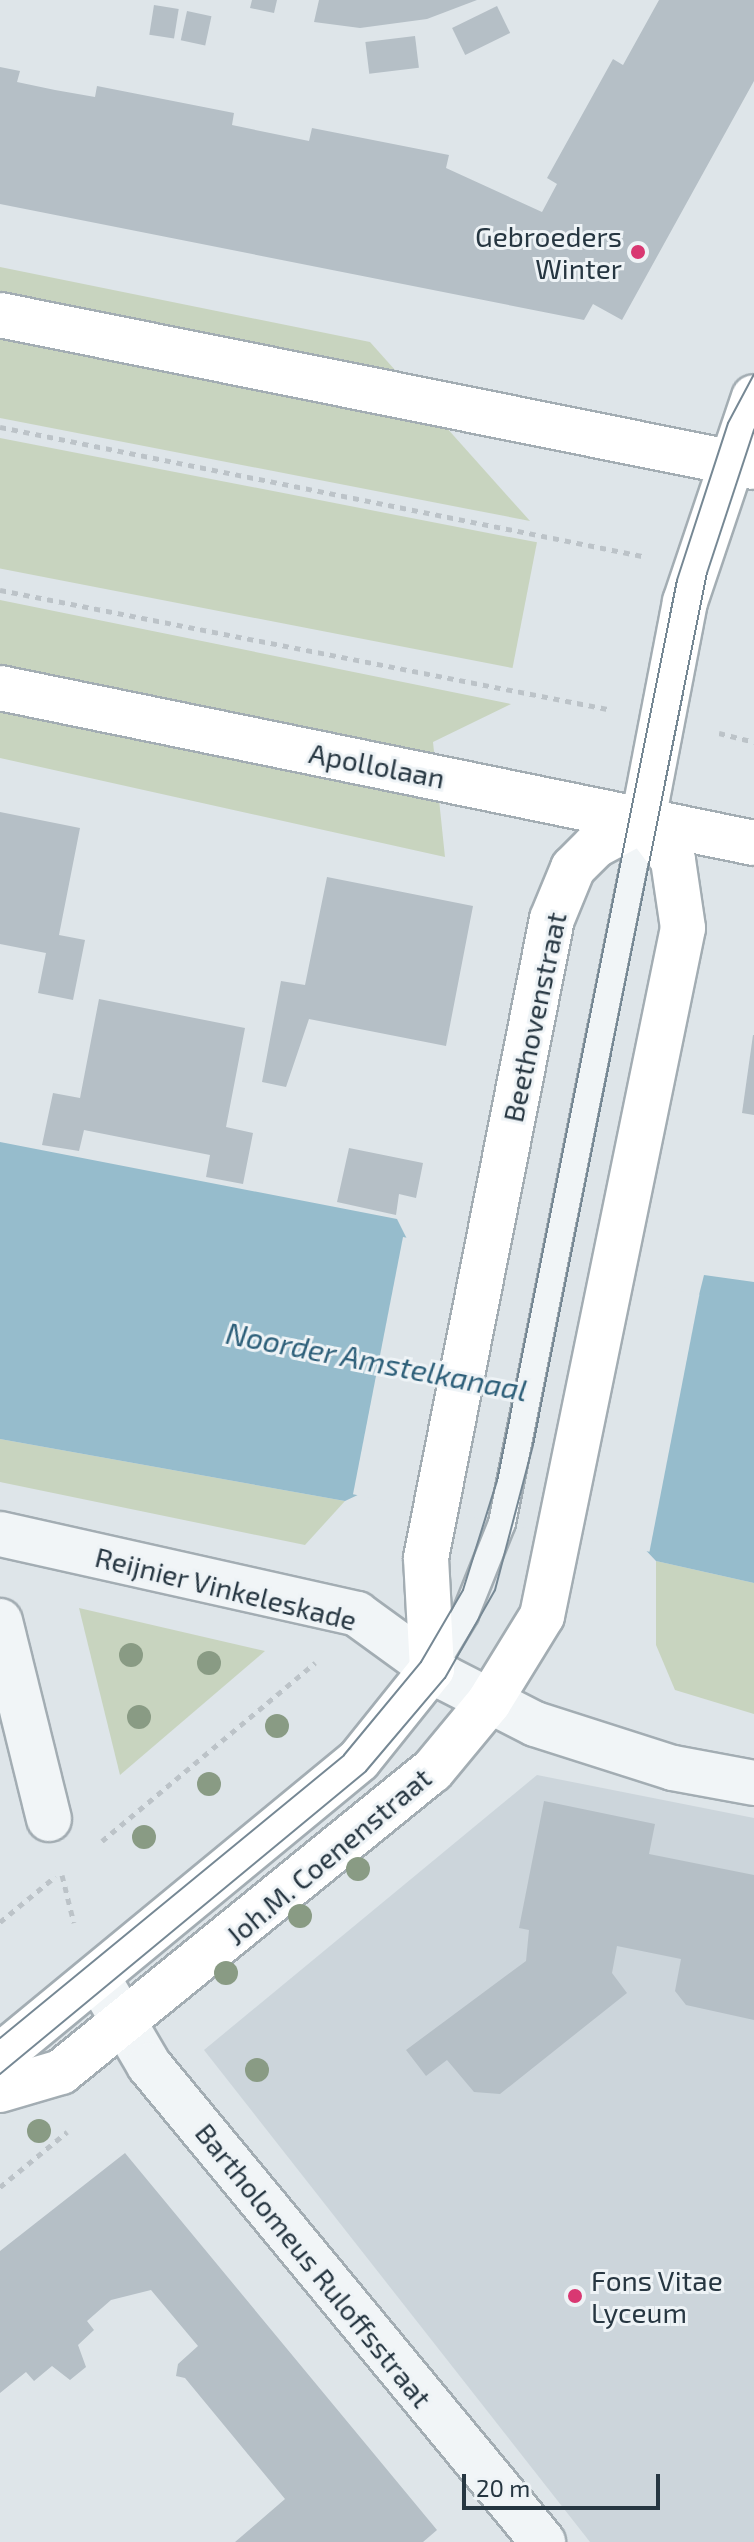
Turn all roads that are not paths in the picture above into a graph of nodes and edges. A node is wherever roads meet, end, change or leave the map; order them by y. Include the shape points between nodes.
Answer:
1 (0, 315) edge
2 (754, 397) edge
3 (741, 464) edge
4 (0, 688) edge
5 (643, 820) junction
6 (754, 843) edge
7 (0, 1534) edge
8 (0, 1621) edge
9 (432, 1669) junction
10 (489, 1702) junction
11 (754, 1783) edge
12 (49, 1819) road end
13 (98, 1978) junction
14 (125, 2025) junction
15 (0, 2056) edge
16 (0, 2090) edge
17 (521, 2535) edge

1 - 3 street
2 - 3 street
3 - 5 street via 696,566
4 - 5 street, Apollolaan
5 - 6 street, Apollolaan
5 - 9 lane, Joh.M. Coenenstraat via 502,1523 465,1615
5 - 9 street, Beethovenstraat via 595,846 573,868 552,919 426,1558
5 - 10 street, Joh.M. Coenenstraat via 673,860 683,928 542,1616
7 - 9 street, Reijnier Vinkeleskade via 357,1614
8 - 12 street
9 - 10 street, Reijnier Vinkeleskade
9 - 13 street, Joh.M. Coenenstraat via 359,1760
10 - 11 street, Reijnier Vinkeleskade via 535,1724 673,1768
10 - 14 street, Joh.M. Coenenstraat via 432,1771
13 - 14 street, Bartholomeus Ruloffsstraat
13 - 15 street, Joh.M. Coenenstraat
14 - 16 street, Joh.M. Coenenstraat via 61,2072
14 - 17 street, Bartholomeus Ruloffsstraat via 149,2065

